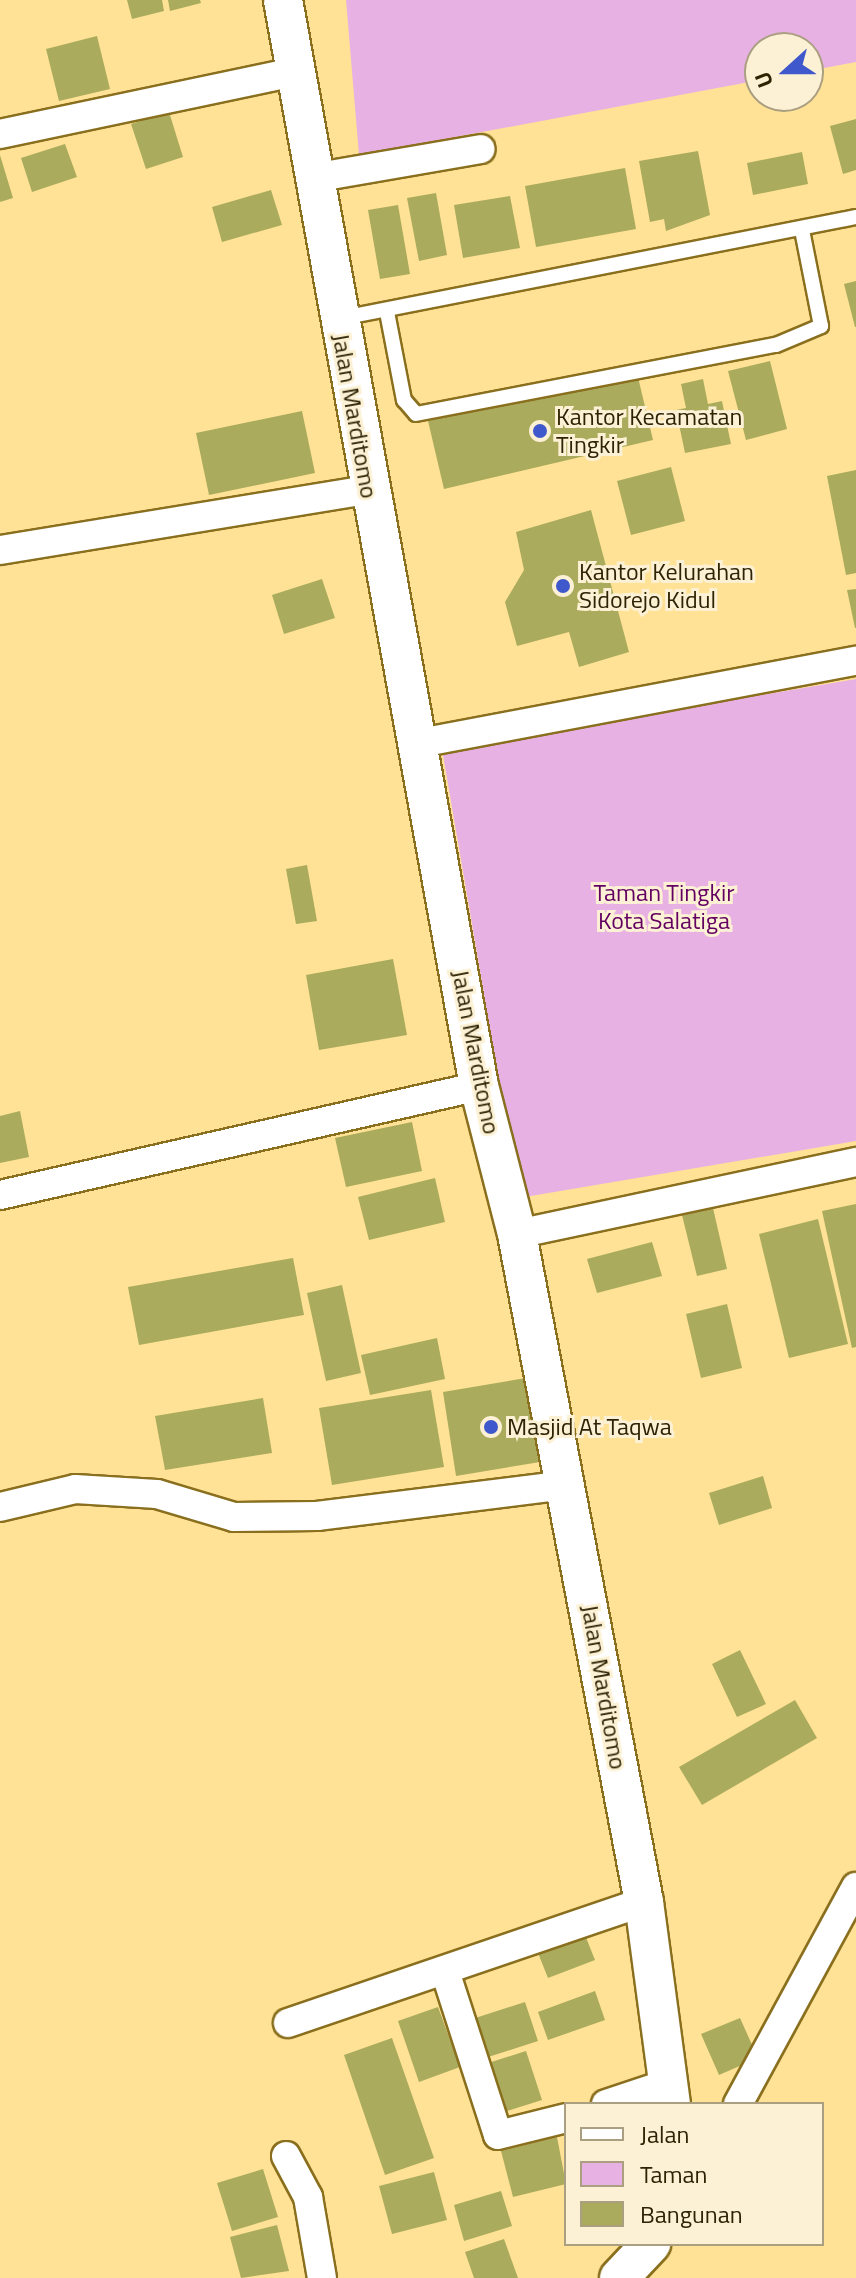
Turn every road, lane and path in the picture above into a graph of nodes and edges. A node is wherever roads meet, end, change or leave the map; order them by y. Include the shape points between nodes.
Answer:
1 (283, 0) edge
2 (294, 72) junction
3 (0, 134) edge
4 (481, 149) dead end
5 (313, 178) junction
6 (856, 217) edge
7 (802, 230) junction
8 (387, 312) junction
9 (338, 319) junction
10 (368, 490) junction
11 (0, 550) edge
12 (856, 661) edge
13 (415, 744) junction
14 (479, 1086) junction
15 (856, 1162) edge
16 (0, 1195) edge
17 (517, 1234) junction
18 (567, 1485) junction
19 (0, 1507) edge
20 (856, 1887) edge
21 (644, 1902) junction
22 (445, 1971) junction
23 (288, 2023) dead end
24 (670, 2094) edge
25 (619, 2102) edge
26 (739, 2102) edge
27 (564, 2118) edge
28 (286, 2156) dead end
29 (649, 2246) edge
30 (322, 2278) edge
31 (619, 2278) edge

1 - 2 street, Jalan Marditomo
2 - 3 street
2 - 5 street, Jalan Marditomo
4 - 5 street
5 - 9 street, Jalan Marditomo
6 - 7 lane
7 - 8 lane
7 - 8 lane via 821,316 810,334 518,396 416,414 404,400
8 - 9 lane
9 - 10 street, Jalan Marditomo
10 - 11 street
10 - 13 street, Jalan Marditomo
12 - 13 street
13 - 14 street, Jalan Marditomo
14 - 16 street
14 - 17 street, Jalan Marditomo
15 - 17 street
17 - 18 street, Jalan Marditomo
18 - 19 street via 317,1516 234,1517 157,1494 75,1489
18 - 21 street, Jalan Marditomo
20 - 26 street
21 - 22 street
21 - 24 street, Jalan Marditomo
22 - 23 street
22 - 27 street via 498,2135
24 - 25 street
28 - 30 street via 308,2197
29 - 31 street

